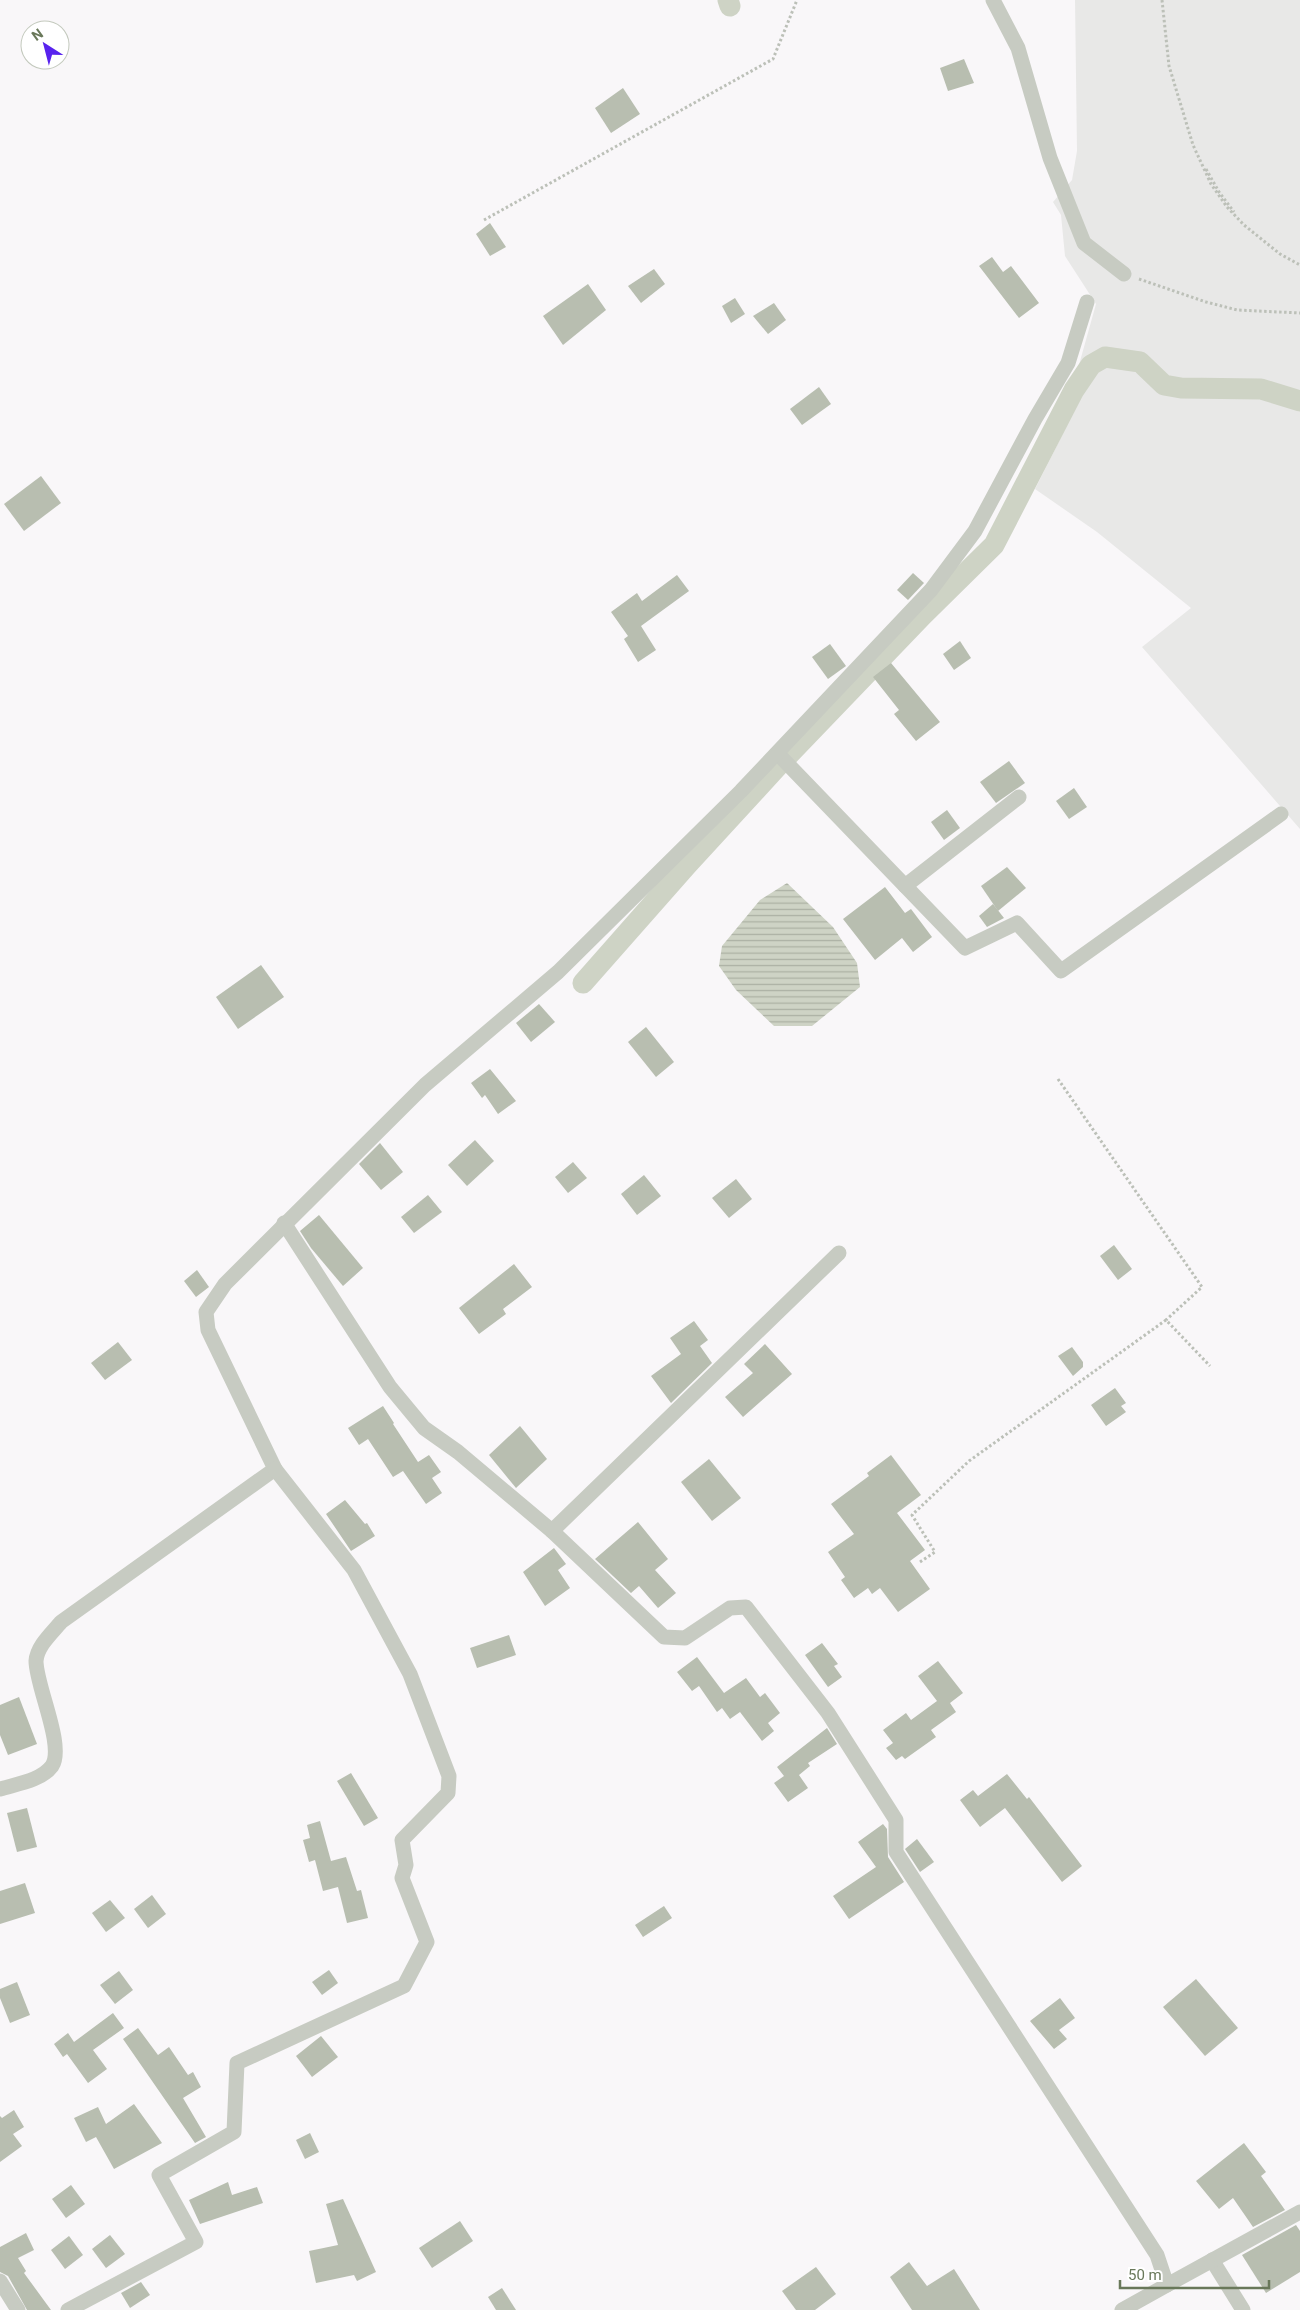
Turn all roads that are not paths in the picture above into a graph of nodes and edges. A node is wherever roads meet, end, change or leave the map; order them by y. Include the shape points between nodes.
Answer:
1 (993, 0) edge
2 (1124, 274) road end
3 (1087, 302) dead end
4 (778, 754) dead end
5 (1019, 798) dead end
6 (1281, 814) dead end
7 (905, 886) junction
8 (284, 1223) junction
9 (839, 1253) dead end
10 (274, 1469) junction
11 (552, 1531) junction
12 (0, 1789) edge
13 (1300, 2212) edge
14 (1212, 2260) junction
15 (0, 2281) edge
16 (1167, 2285) junction
17 (18, 2310) edge
18 (68, 2310) edge
19 (1122, 2310) edge
20 (1243, 2310) edge

1 - 2 street via 1018,48 1050,158 1084,243
3 - 8 street via 1068,363 1034,419 975,531 931,590 741,791 558,972 425,1085
4 - 7 street
5 - 7 street
6 - 7 street via 1062,971 1017,923 965,948
8 - 10 street via 225,1284 206,1312 208,1330
8 - 11 street via 390,1386 424,1428 458,1452
9 - 11 street
10 - 12 street via 61,1622 43,1643 36,1660 56,1748 52,1765 37,1778
10 - 18 street via 354,1570 410,1674 449,1776 448,1793 402,1840 406,1865 402,1878 427,1942 404,1986 237,2063 234,2132 159,2175 196,2242
11 - 16 street via 664,1637 685,1638 730,1608 746,1607 828,1713 896,1820 896,1852 1157,2255
13 - 14 street
14 - 16 street
14 - 20 street
15 - 17 street
16 - 19 street

